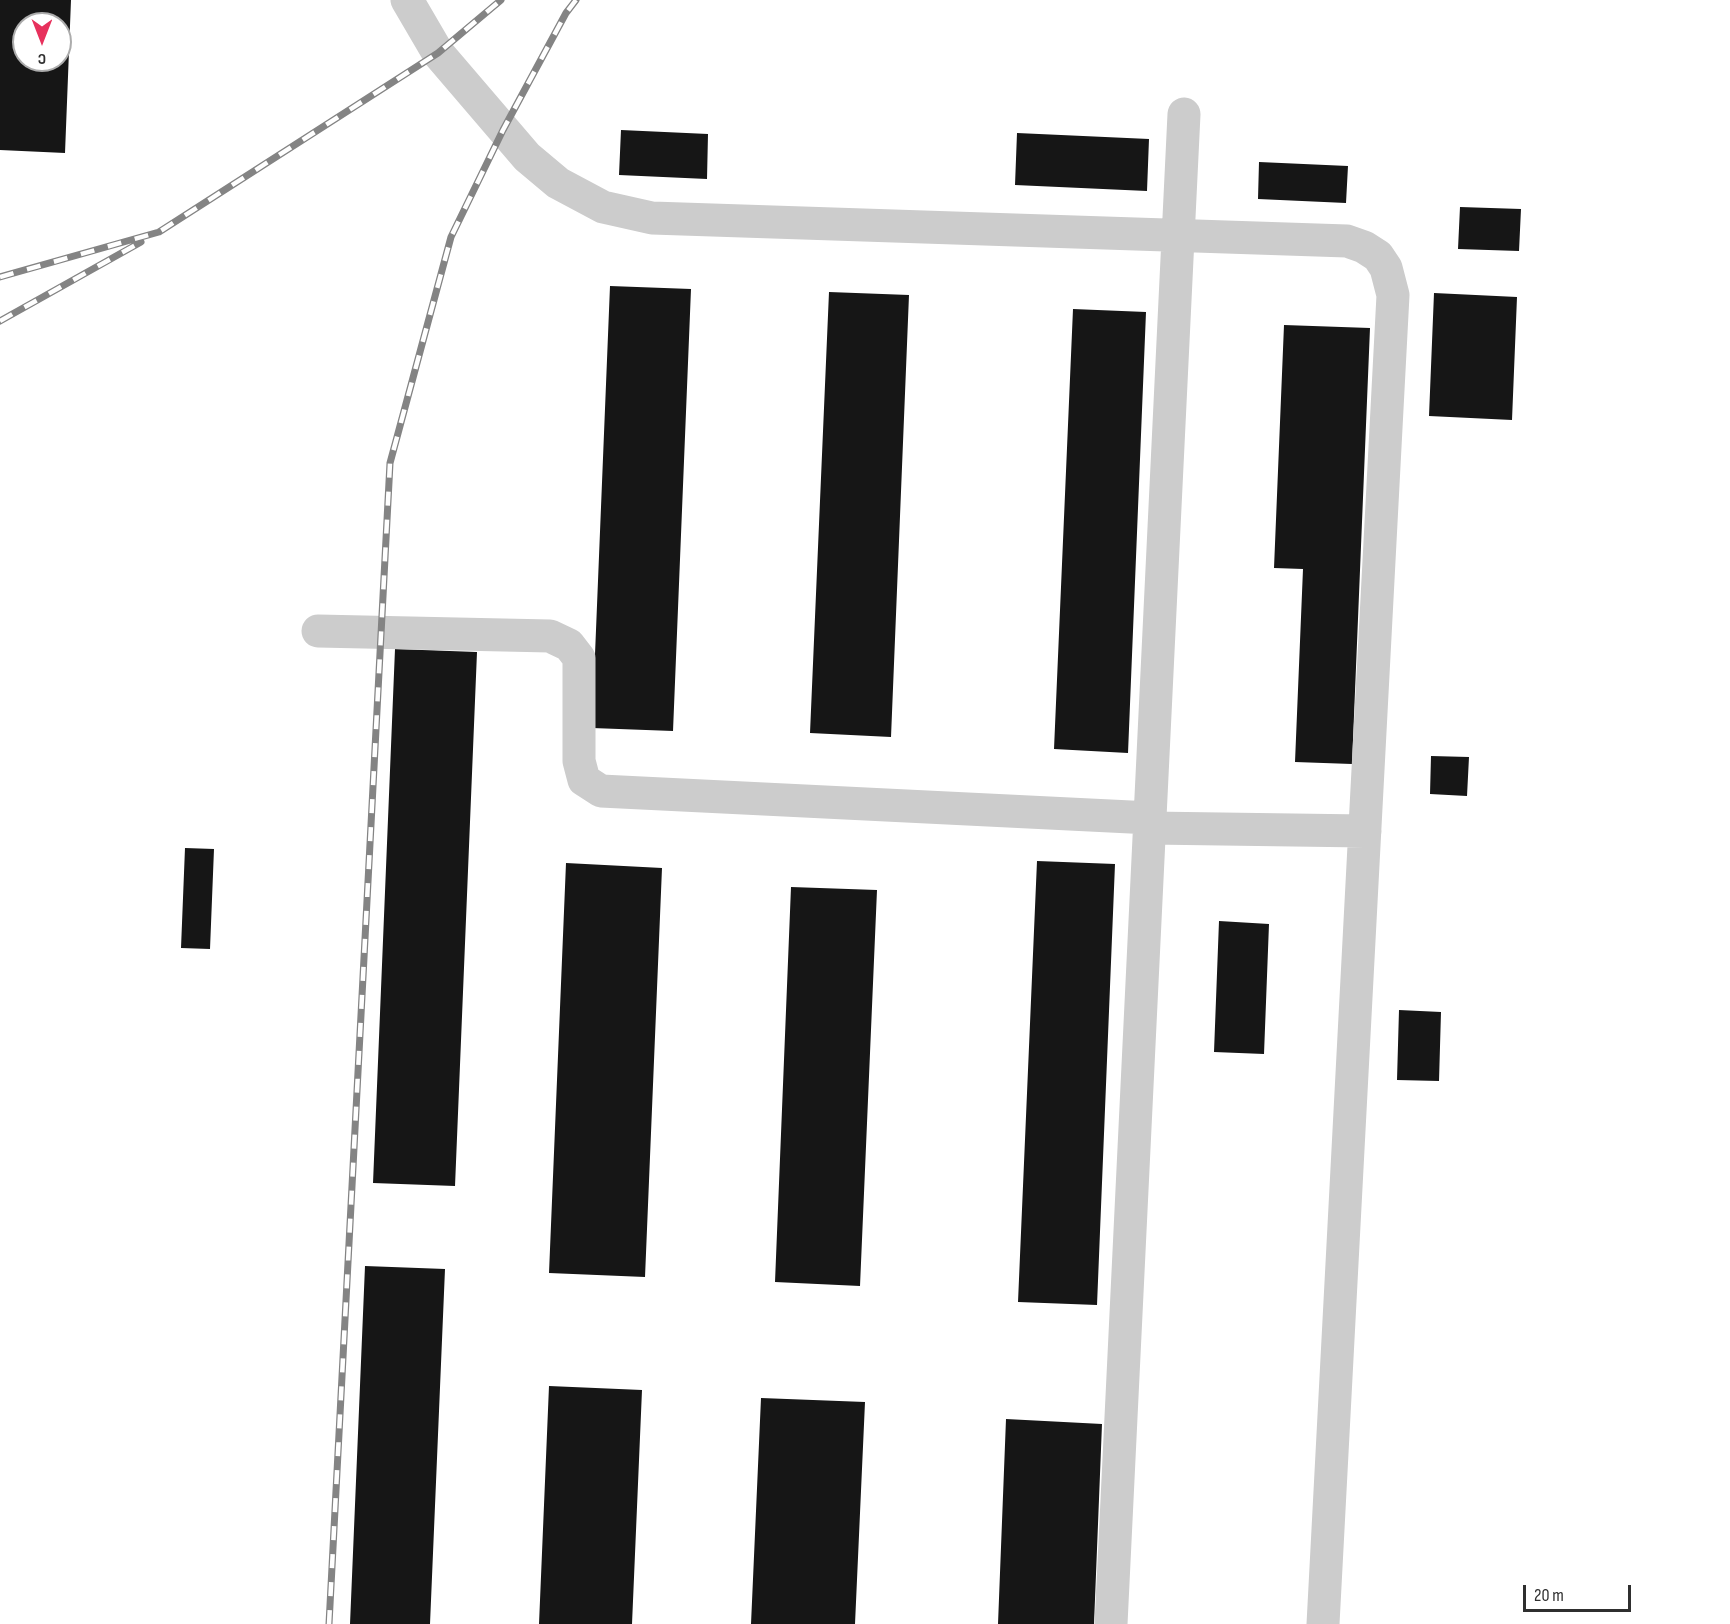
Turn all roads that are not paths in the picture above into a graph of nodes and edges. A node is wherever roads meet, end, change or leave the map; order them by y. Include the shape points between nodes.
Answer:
1 (407, 0) edge
2 (1184, 114) dead end
3 (1180, 235) junction
4 (318, 632) dead end
5 (1150, 823) junction
6 (1365, 831) junction
7 (1110, 1624) edge
8 (1323, 1624) edge

1 - 3 lane via 438,53 527,157 558,183 603,207 652,218
2 - 3 lane
3 - 5 lane
3 - 6 lane via 1347,241 1378,256 1390,280 1393,295
4 - 5 lane via 550,636 569,645 579,658 579,761 584,780 601,791
5 - 6 lane
5 - 7 lane
6 - 8 lane

